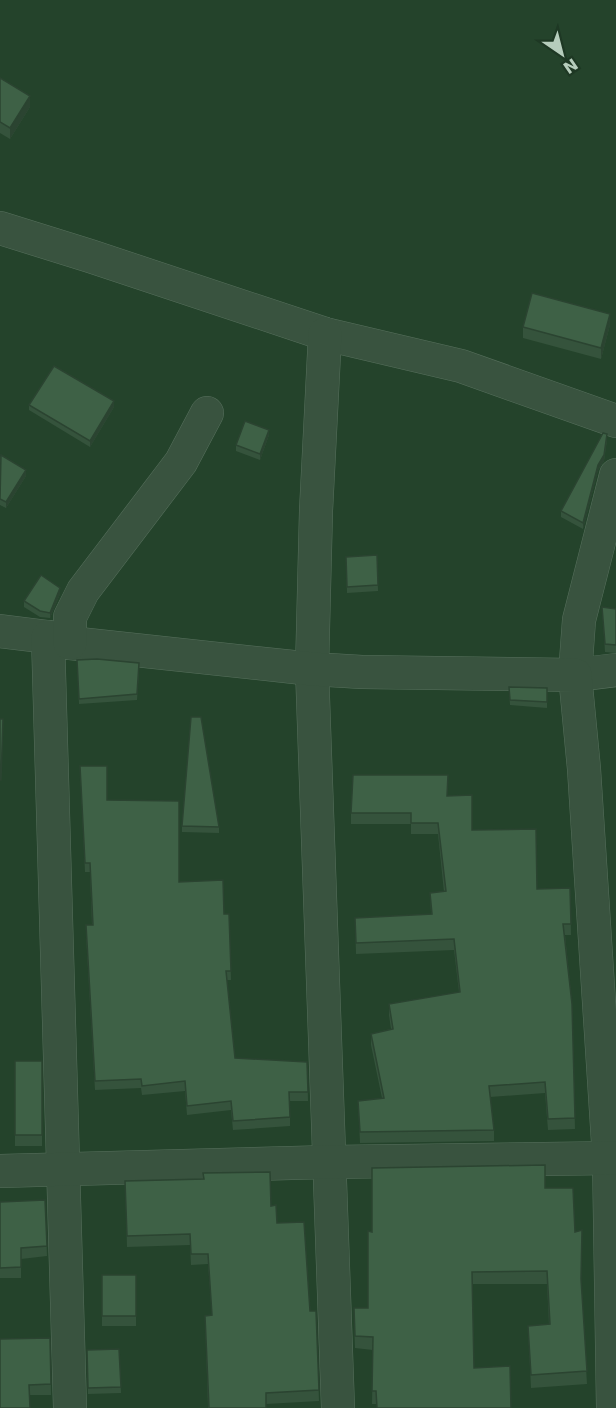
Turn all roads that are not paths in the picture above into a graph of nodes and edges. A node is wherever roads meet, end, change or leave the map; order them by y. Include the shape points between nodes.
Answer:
1 (0, 228) edge
2 (325, 334) junction
3 (207, 413) dead end
4 (616, 422) edge
5 (616, 475) edge
6 (0, 631) edge
7 (59, 640) junction
8 (312, 669) junction
9 (616, 670) edge
10 (575, 675) junction
11 (613, 1158) edge
12 (330, 1162) junction
13 (63, 1170) junction
14 (0, 1171) edge
15 (70, 1408) edge
16 (338, 1408) edge
17 (614, 1408) edge

1 - 2 street
2 - 4 street via 461,366
2 - 8 street
3 - 7 street via 181,462 83,591
5 - 10 street via 579,620
6 - 7 street
7 - 8 street
7 - 13 street
8 - 10 street
8 - 12 street
9 - 10 street
10 - 11 street
11 - 12 street
11 - 17 street
12 - 13 street
12 - 16 street
13 - 14 street
13 - 15 street

